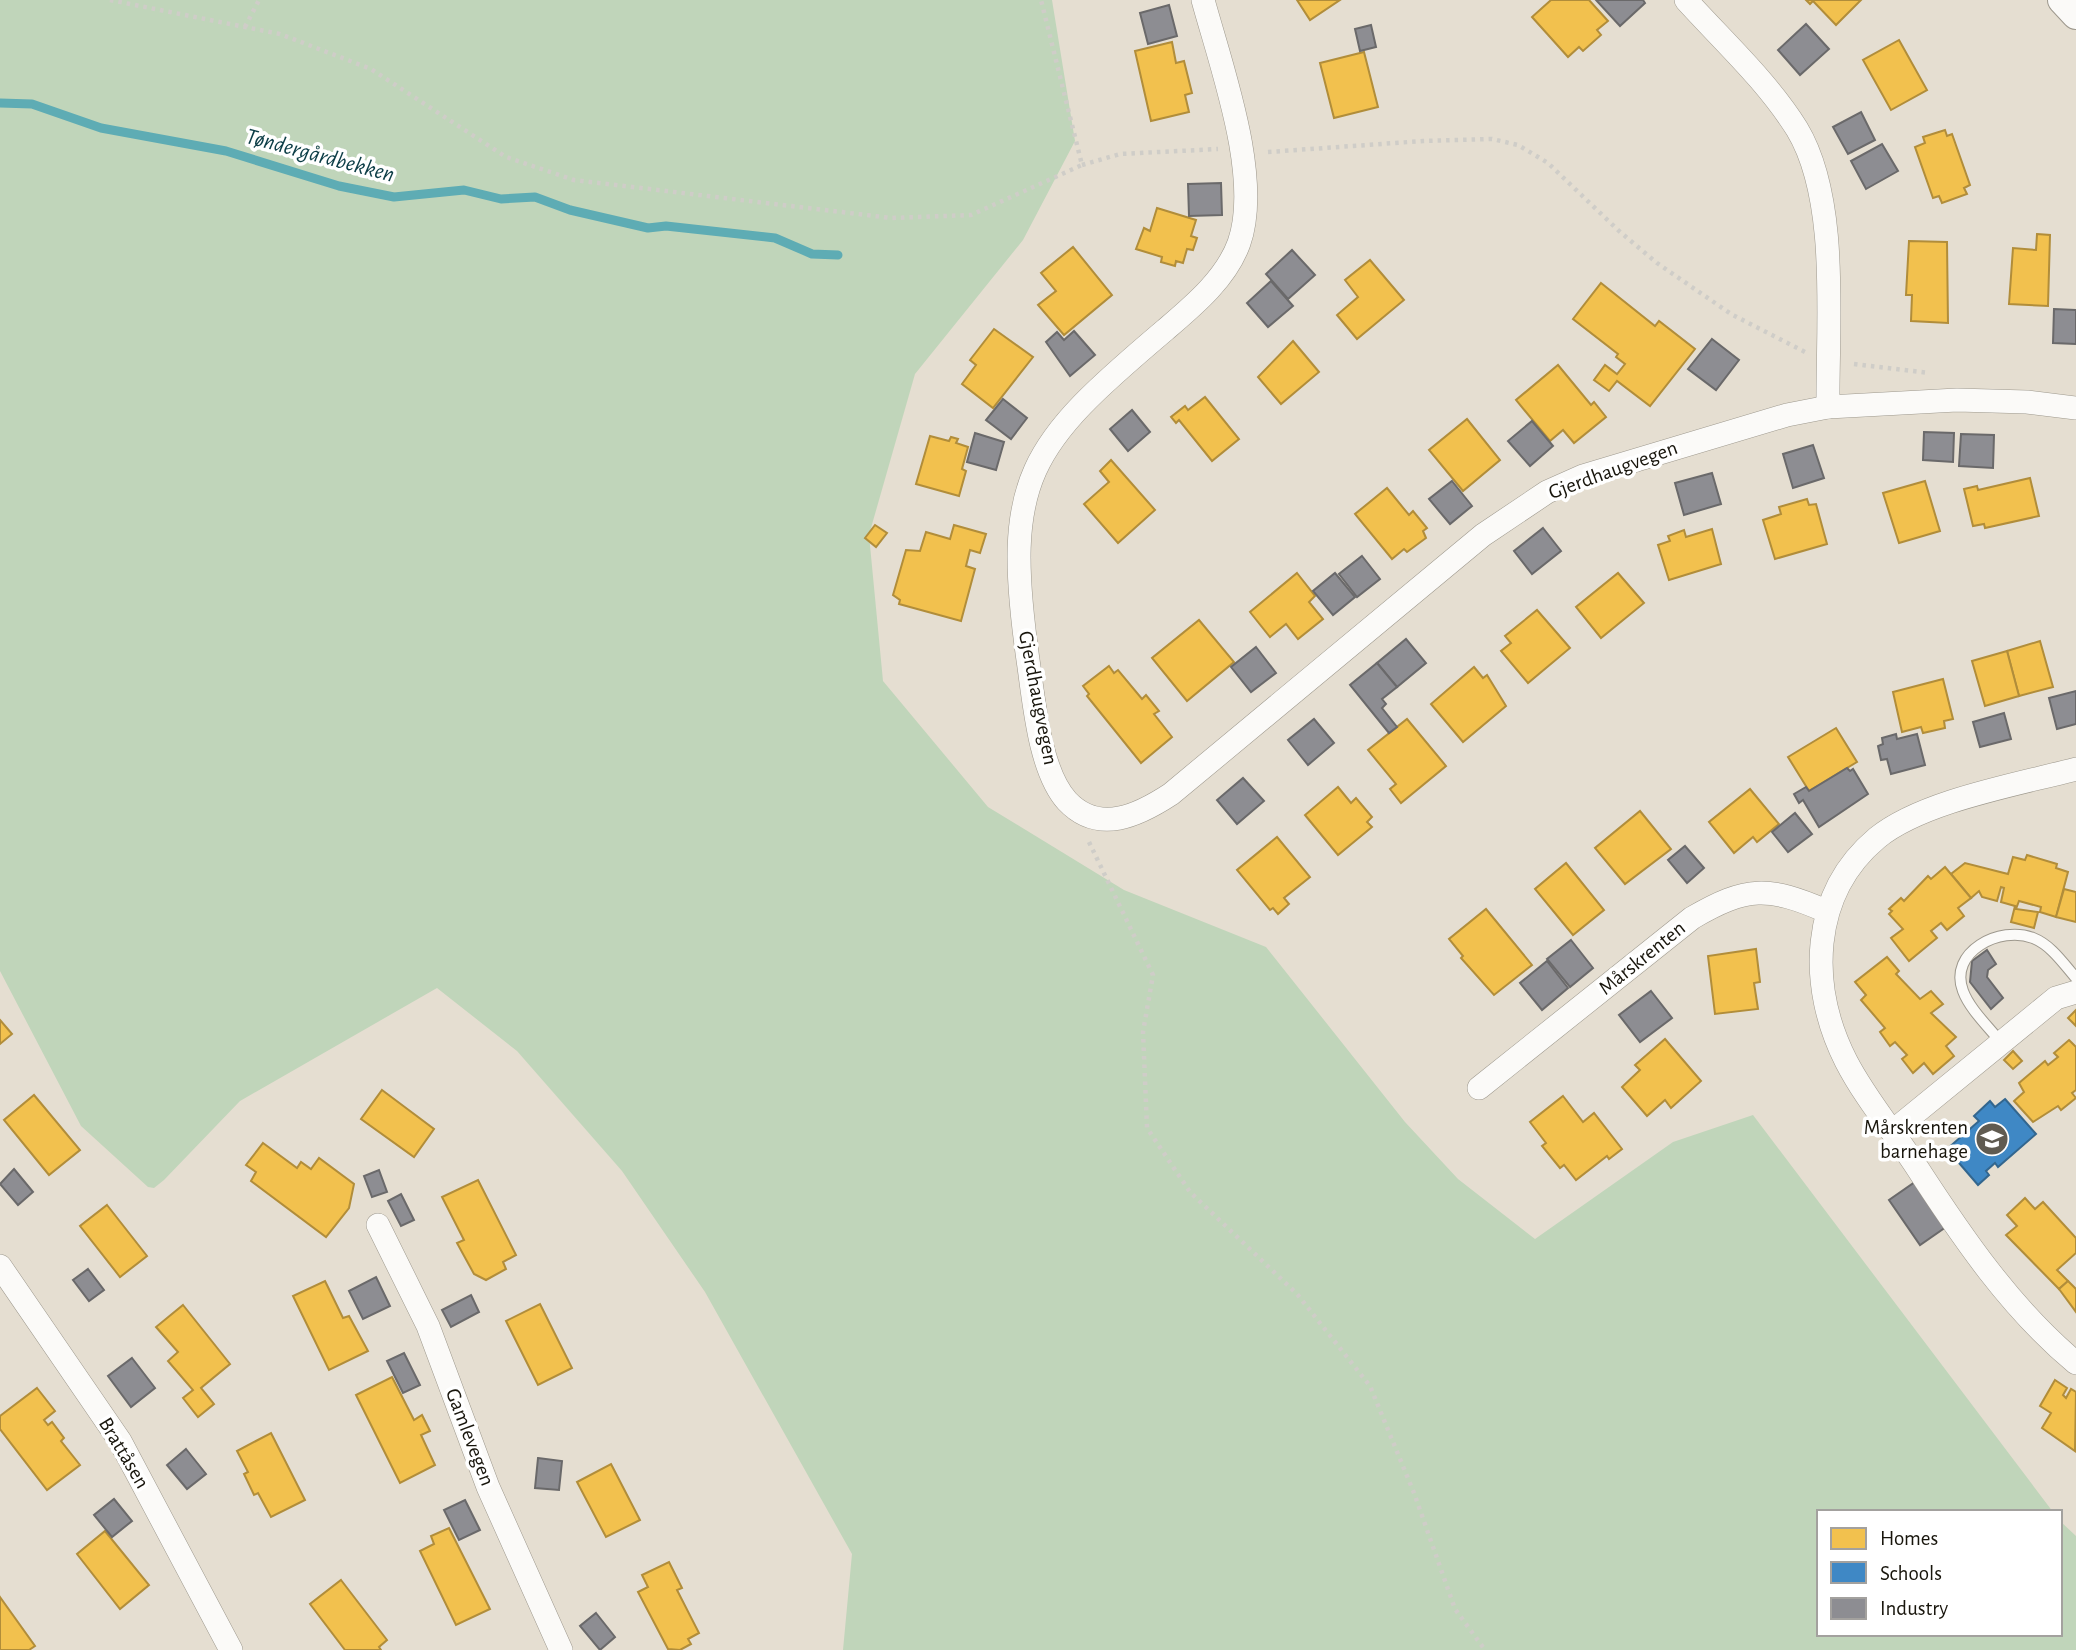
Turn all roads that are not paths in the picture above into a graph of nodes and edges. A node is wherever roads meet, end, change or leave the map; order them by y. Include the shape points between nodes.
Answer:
1 (1203, 0) edge
2 (1686, 0) edge
3 (2063, 0) edge
4 (2076, 15) edge
5 (1828, 407) junction
6 (2076, 408) edge
7 (2076, 769) edge
8 (1826, 911) junction
9 (2076, 978) edge
10 (2076, 992) edge
11 (2002, 1044) junction
12 (1479, 1088) dead end
13 (1893, 1131) junction
14 (378, 1225) dead end
15 (0, 1266) edge
16 (2076, 1363) edge
17 (231, 1650) edge
18 (561, 1650) edge

1 - 5 street, Gjerdhaugvegen via 1246,182 1239,242 1225,269 1184,314 1054,433 1027,485 1017,537 1019,597 1046,758 1070,804 1099,820 1146,811 1483,535 1547,492 1655,453
2 - 5 street via 1773,94 1815,168 1825,228
3 - 4 street
5 - 6 street, Gjerdhaugvegen via 1957,400
7 - 8 street via 1955,801 1902,822 1856,859
8 - 12 street, Mårskrenten via 1792,896 1762,892 1727,898 1692,918
8 - 13 street via 1820,947 1830,1018 1845,1059
9 - 11 lane via 2052,949 2033,938 1999,936 1970,952 1961,974 1963,991
10 - 11 street via 2056,998
11 - 13 street
13 - 16 street via 1980,1259 2042,1334
14 - 18 street, Gamlevegen via 428,1326 488,1487
15 - 17 street, Brattåsen via 120,1441

